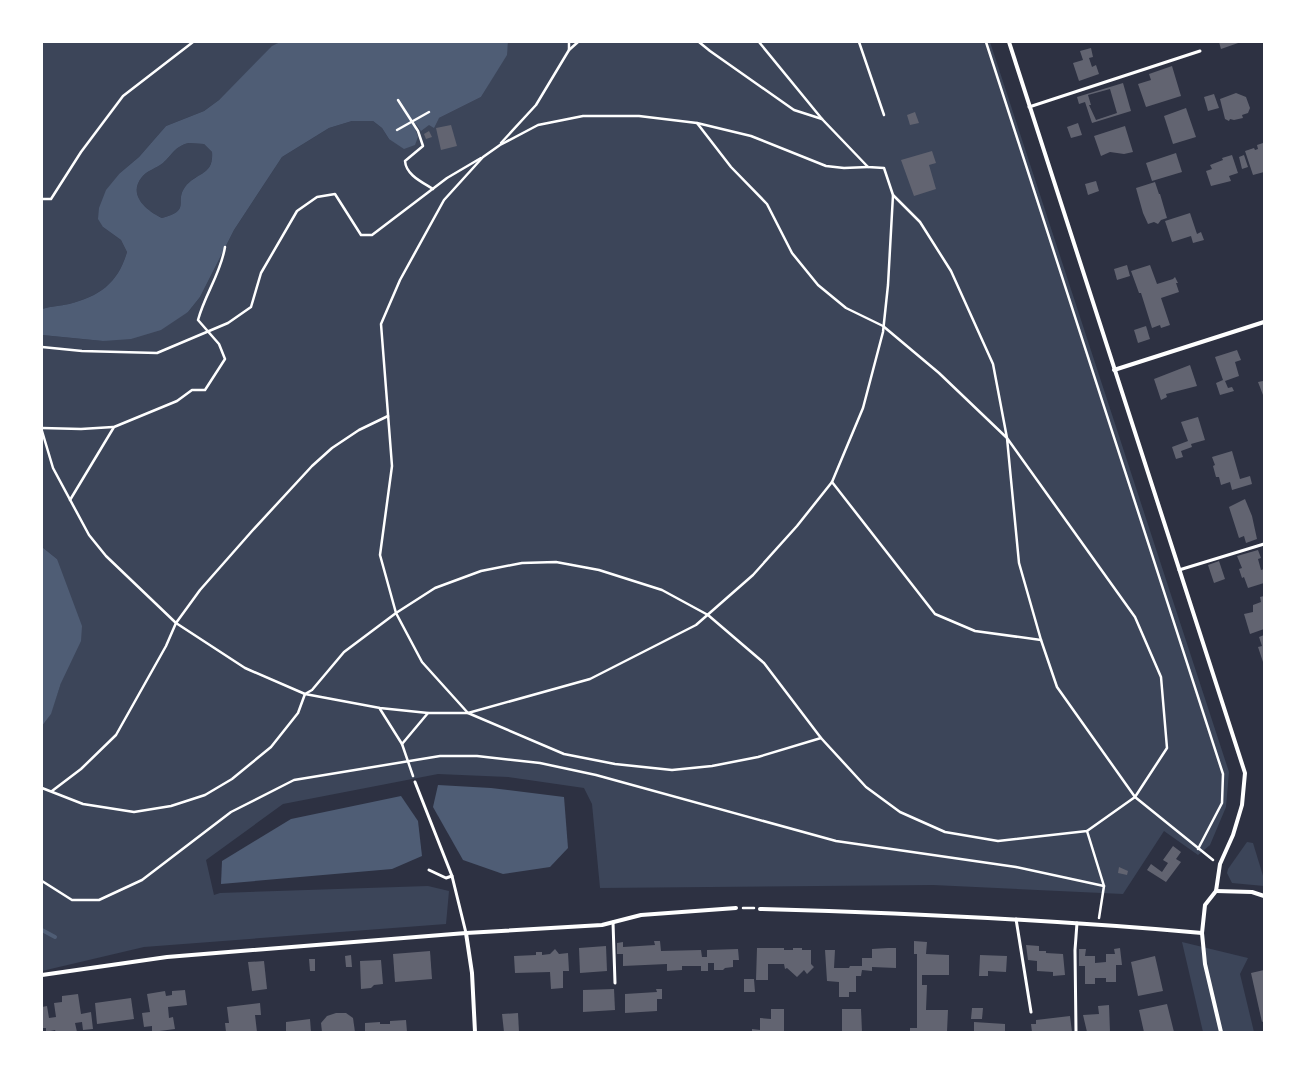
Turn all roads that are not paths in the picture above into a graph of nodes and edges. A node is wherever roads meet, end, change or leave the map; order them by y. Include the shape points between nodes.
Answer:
1 (1008, 42) edge
2 (1200, 51) dead end
3 (1030, 107) junction
4 (1264, 322) edge
5 (1114, 370) junction
6 (1264, 544) edge
7 (1179, 570) junction
8 (415, 782) road end
9 (429, 870) dead end
10 (452, 876) junction
11 (1216, 891) junction
12 (1264, 896) edge
13 (736, 908) road end
14 (760, 908) road end
15 (1016, 920) junction
16 (613, 922) junction
17 (1077, 923) junction
18 (466, 933) junction
19 (1202, 933) junction
20 (42, 975) edge
21 (615, 983) dead end
22 (1031, 1012) dead end
23 (475, 1032) edge
24 (1076, 1032) edge
25 (1221, 1032) edge

1 - 3 street
2 - 3 lane
3 - 5 street
4 - 5 street
5 - 7 street
6 - 7 lane
7 - 11 street via 1245,773 1242,805 1233,835 1220,864
8 - 10 lane
9 - 10 lane via 446,878
10 - 18 lane
11 - 12 street via 1252,892
11 - 19 street via 1205,905
13 - 16 street via 641,915
14 - 15 street
15 - 17 street
15 - 22 lane
16 - 18 street via 602,925
16 - 21 lane
17 - 19 street
17 - 24 lane
18 - 20 street via 167,957
18 - 23 street via 472,973
19 - 25 street via 1205,964

